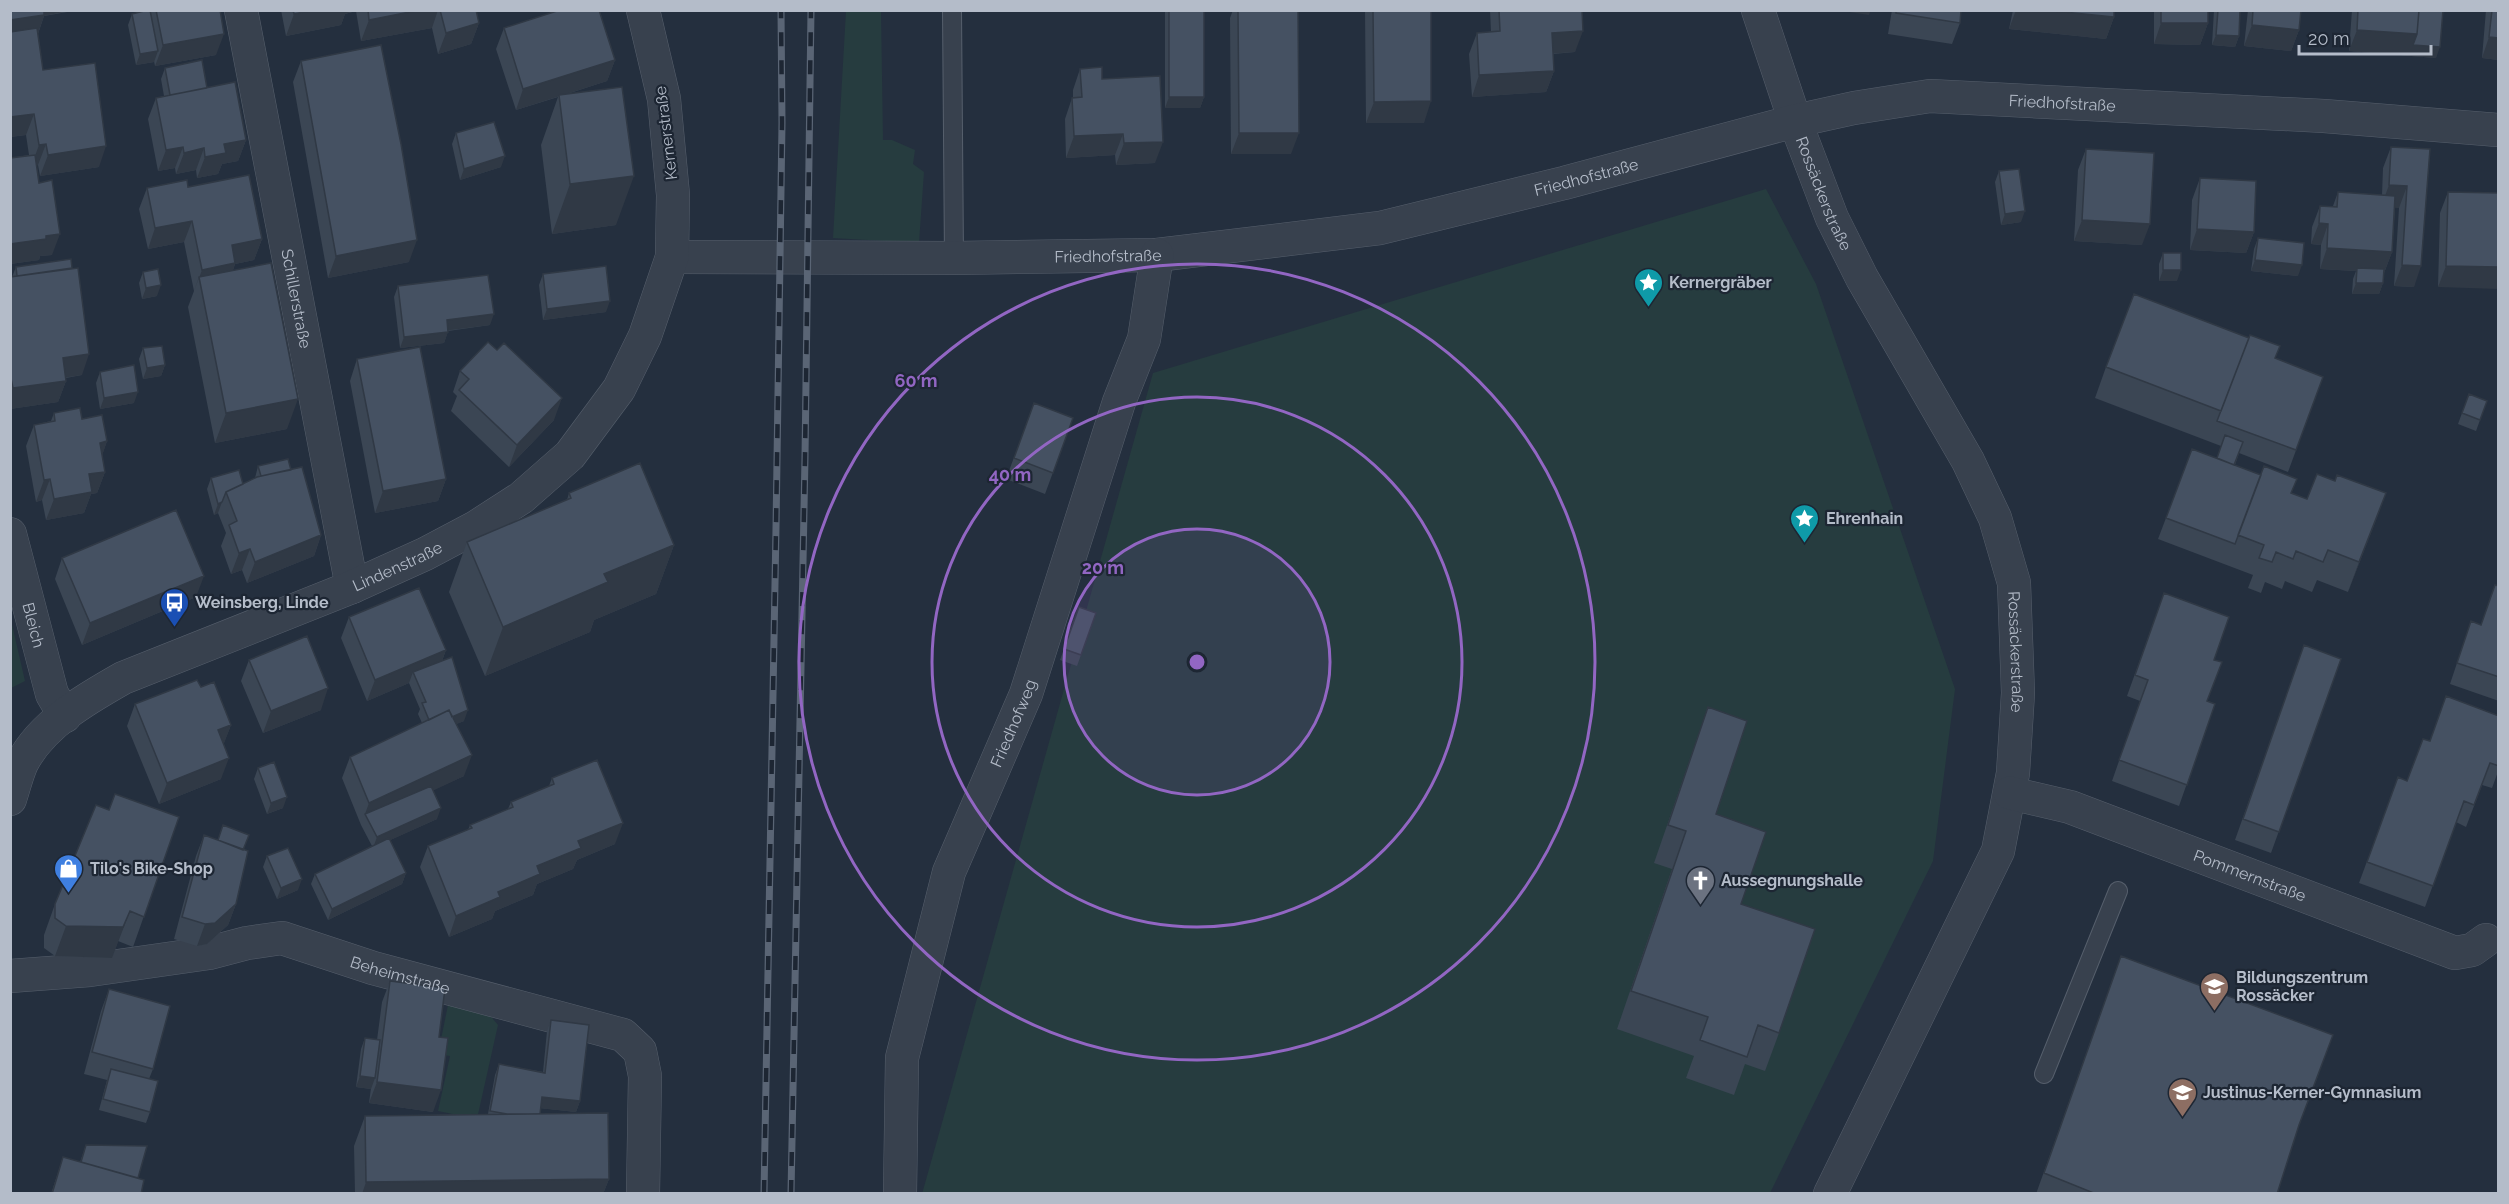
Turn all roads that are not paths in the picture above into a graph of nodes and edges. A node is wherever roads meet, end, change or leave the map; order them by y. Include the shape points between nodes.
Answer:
1 (241, 10) edge
2 (643, 10) edge
3 (952, 10) edge
4 (1758, 10) edge
5 (1795, 121) junction
6 (2499, 130) edge
7 (1157, 255) junction
8 (672, 257) junction
9 (954, 258) junction
10 (10, 534) edge
11 (351, 587) junction
12 (65, 716) junction
13 (16, 761) edge
14 (2010, 793) junction
15 (10, 799) edge
16 (2118, 891) dead end
17 (2486, 940) dead end
18 (10, 976) edge
19 (2044, 1074) dead end
20 (643, 1194) edge
21 (900, 1194) edge
22 (1830, 1194) edge

1 - 11 street, Schillerstraße
2 - 8 street, Kernerstraße via 664,99 673,195
3 - 9 lane
4 - 5 street, Rossäckerstraße
5 - 6 street, Friedhofstraße via 1930,96 2324,116
5 - 7 street, Friedhofstraße via 1380,228
5 - 14 street, Rossäckerstraße via 1833,218 1862,278 1968,461 1995,518 2014,584 2018,693
7 - 9 street, Friedhofstraße
7 - 21 street, Friedhofweg via 1144,339 1119,402 1026,694 949,872 902,1058
8 - 9 street, Friedhofstraße
8 - 11 street, Lindenstraße via 645,336 619,389 570,455 521,498 476,527
10 - 12 street, Bleich via 52,694
11 - 12 street, Lindenstraße via 123,678
12 - 13 street, Lindenstraße
13 - 15 street, Lindenstraße
14 - 17 street, Pommernstraße via 2070,807 2455,953 2472,950
14 - 22 street, Rossäckerstraße via 1998,851
16 - 19 lane
18 - 20 street, Beheimstraße via 138,963 282,938 373,968 623,1035 640,1051 645,1076

